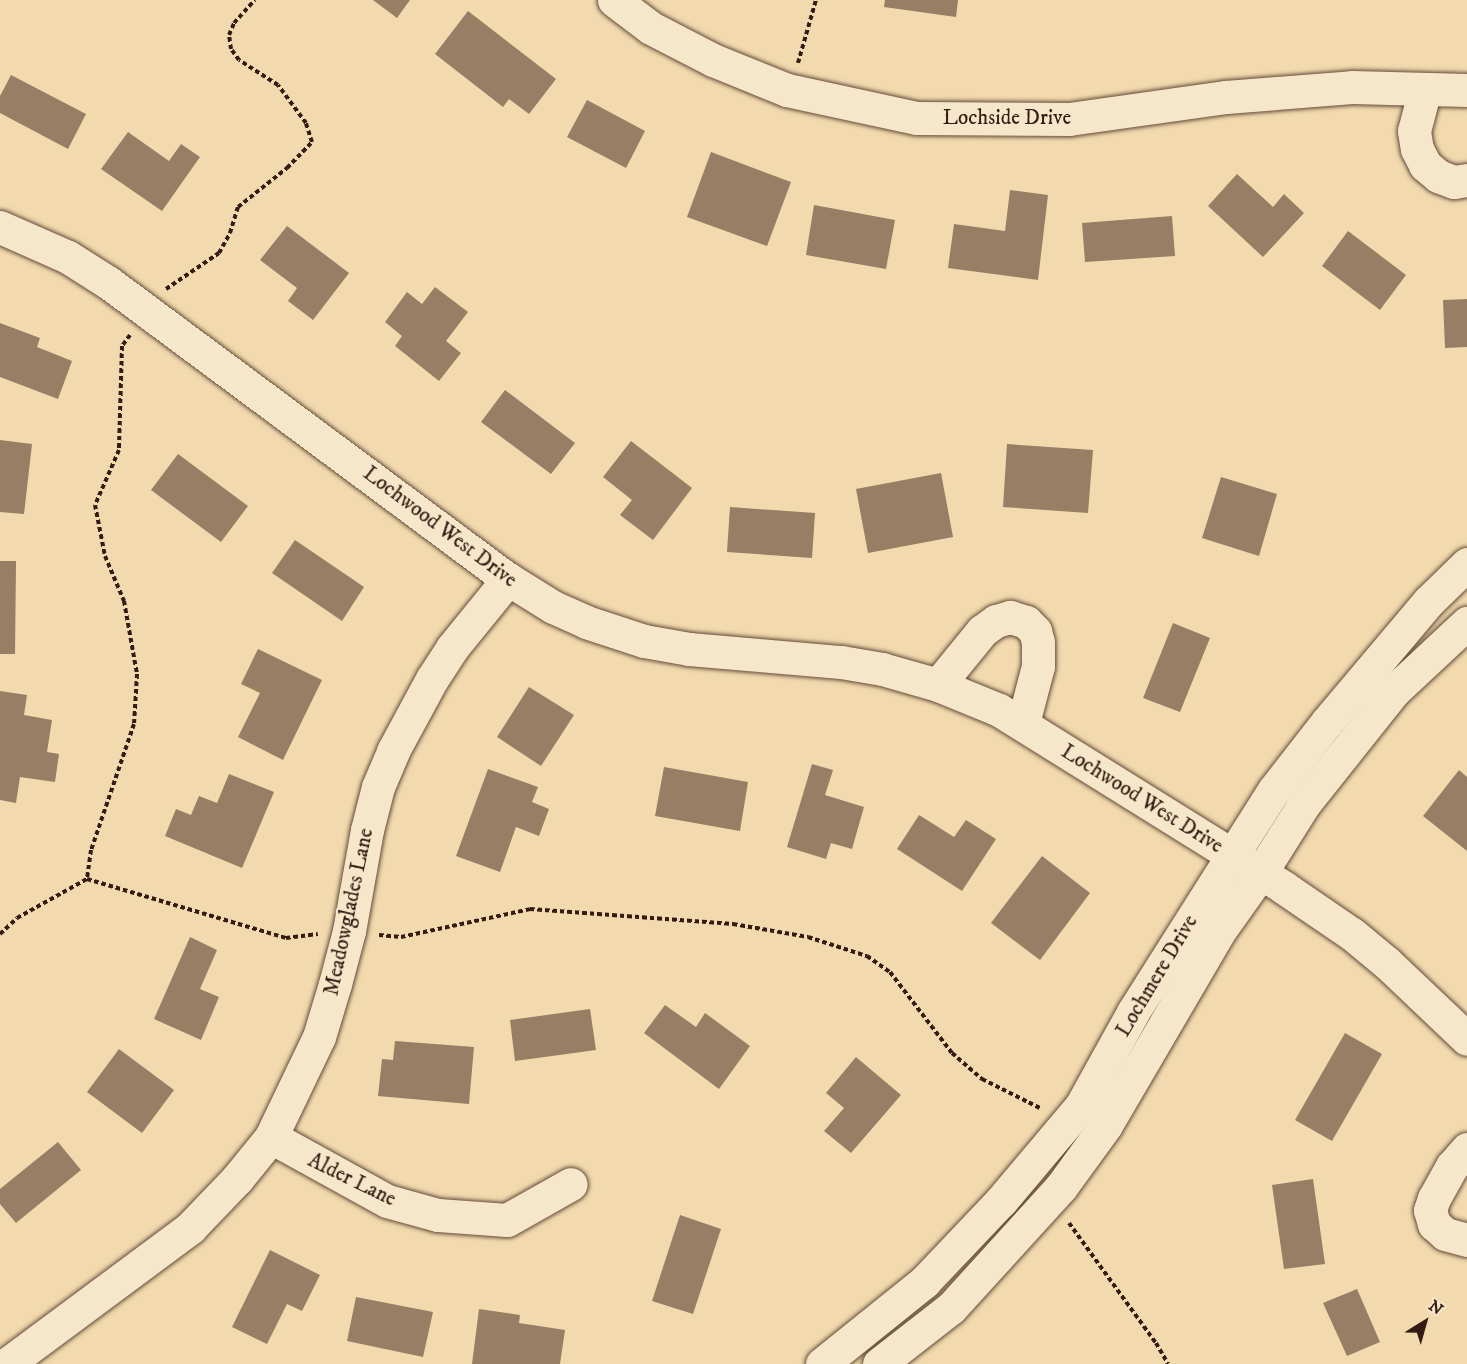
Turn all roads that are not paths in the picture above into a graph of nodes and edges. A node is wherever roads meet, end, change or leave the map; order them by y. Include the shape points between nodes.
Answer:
1 (614, 0) edge
2 (1425, 89) junction
3 (1467, 90) edge
4 (1467, 180) edge
5 (0, 227) edge
6 (1467, 564) edge
7 (508, 579) junction
8 (1467, 623) edge
9 (938, 685) junction
10 (1023, 723) junction
11 (1231, 855) junction
12 (1260, 874) junction
13 (1467, 1039) edge
14 (271, 1137) junction
15 (1467, 1149) edge
16 (571, 1184) dead end
17 (1467, 1240) edge
18 (7, 1364) edge
19 (822, 1364) edge
20 (879, 1364) edge

1 - 2 street, Lochside Drive via 651,28 713,60 788,90 917,118 1069,119 1226,97 1352,87
2 - 3 street, Lochside Drive
2 - 4 street via 1414,131 1417,149 1425,165 1438,176 1454,182
5 - 7 street, Lochwood West Drive via 68,257 148,312
6 - 11 street, Lochmere Drive via 1429,601 1327,722 1274,790
7 - 9 street, Lochwood West Drive via 561,611 644,641 689,650 841,662
7 - 14 street, Meadowglades Lane via 442,663 393,751 367,830 349,932 319,1036
8 - 12 street, Lochmere Drive via 1394,691 1304,804
9 - 10 street, Lochwood West Drive
9 - 10 street via 989,626 1010,617 1026,622 1035,631 1038,642 1038,666
10 - 11 street, Lochwood West Drive
11 - 12 street, Lochwood West Drive
11 - 19 street, Lochmere Drive via 1133,1012 1081,1106 924,1282
12 - 13 street, Lochwood West Drive via 1352,934
12 - 20 street, Lochmere Drive via 1218,933 1106,1125 1061,1187 951,1308
14 - 16 street, Alder Lane via 387,1201 438,1215 507,1220
14 - 18 street, Meadowglades Lane via 190,1228
15 - 17 street via 1452,1166 1430,1210 1434,1224 1445,1234

